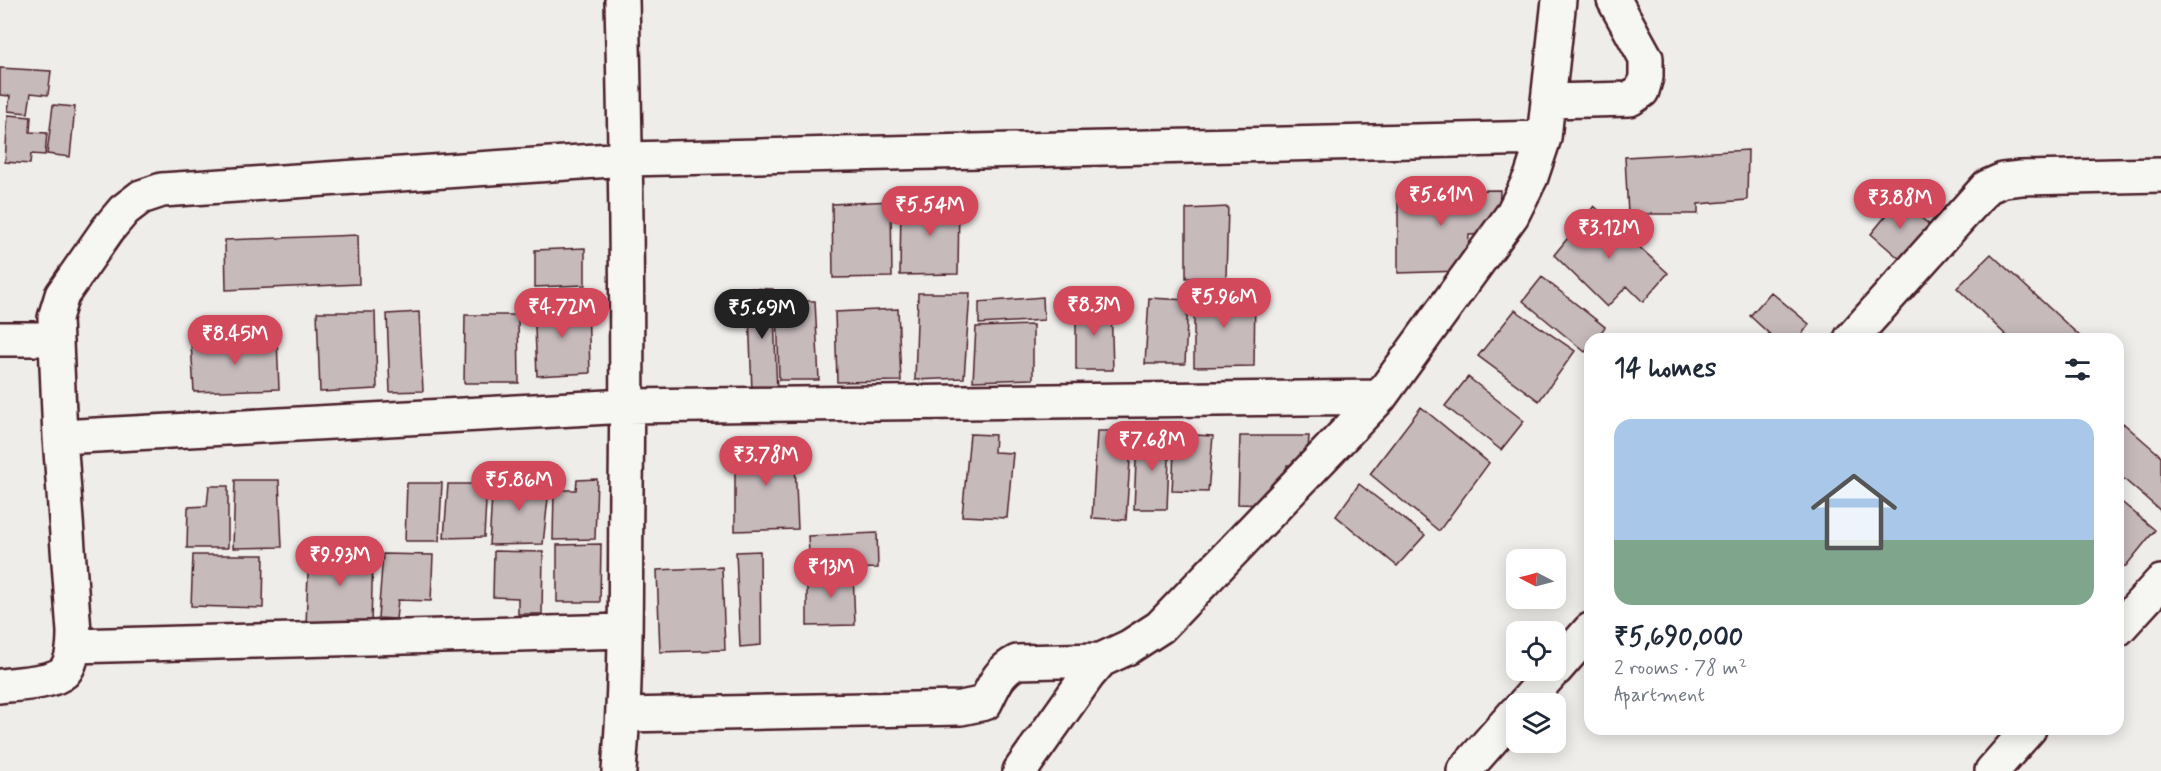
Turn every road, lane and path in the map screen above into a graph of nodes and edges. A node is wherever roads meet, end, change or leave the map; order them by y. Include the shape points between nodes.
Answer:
1 (622, 0) edge
2 (1559, 0) edge
3 (1614, 0) edge
4 (1548, 101) junction
5 (1544, 138) junction
6 (626, 159) junction
7 (2161, 175) edge
8 (1856, 333) edge
9 (0, 339) edge
10 (55, 339) junction
11 (1380, 397) junction
12 (627, 406) junction
13 (60, 437) junction
14 (2161, 582) edge
15 (2124, 612) edge
16 (625, 631) junction
17 (1584, 637) edge
18 (74, 646) junction
19 (1566, 657) edge
20 (1101, 660) junction
21 (1545, 681) edge
22 (0, 686) edge
23 (1534, 693) edge
24 (624, 715) junction
25 (1506, 723) edge
26 (2025, 735) edge
27 (619, 771) edge
28 (1020, 771) edge
29 (1464, 771) edge
30 (1992, 771) edge

1 - 6 street
2 - 4 street
3 - 4 street via 1646,58 1642,90 1630,99
4 - 5 street
5 - 6 street
5 - 11 street via 1512,215
6 - 10 street via 162,190 141,197 108,229 62,295 55,318
6 - 12 street
7 - 8 street via 2020,178 1987,187
9 - 10 street
10 - 13 street
11 - 12 street
11 - 20 street via 1160,627
12 - 13 street
12 - 16 street
13 - 18 street
14 - 15 street
16 - 18 street
16 - 24 street
17 - 19 street
18 - 22 street via 63,672 48,680
20 - 24 street via 1017,662 999,675 985,703 961,708
20 - 28 street
21 - 23 street
24 - 27 street
25 - 29 street
26 - 30 street

